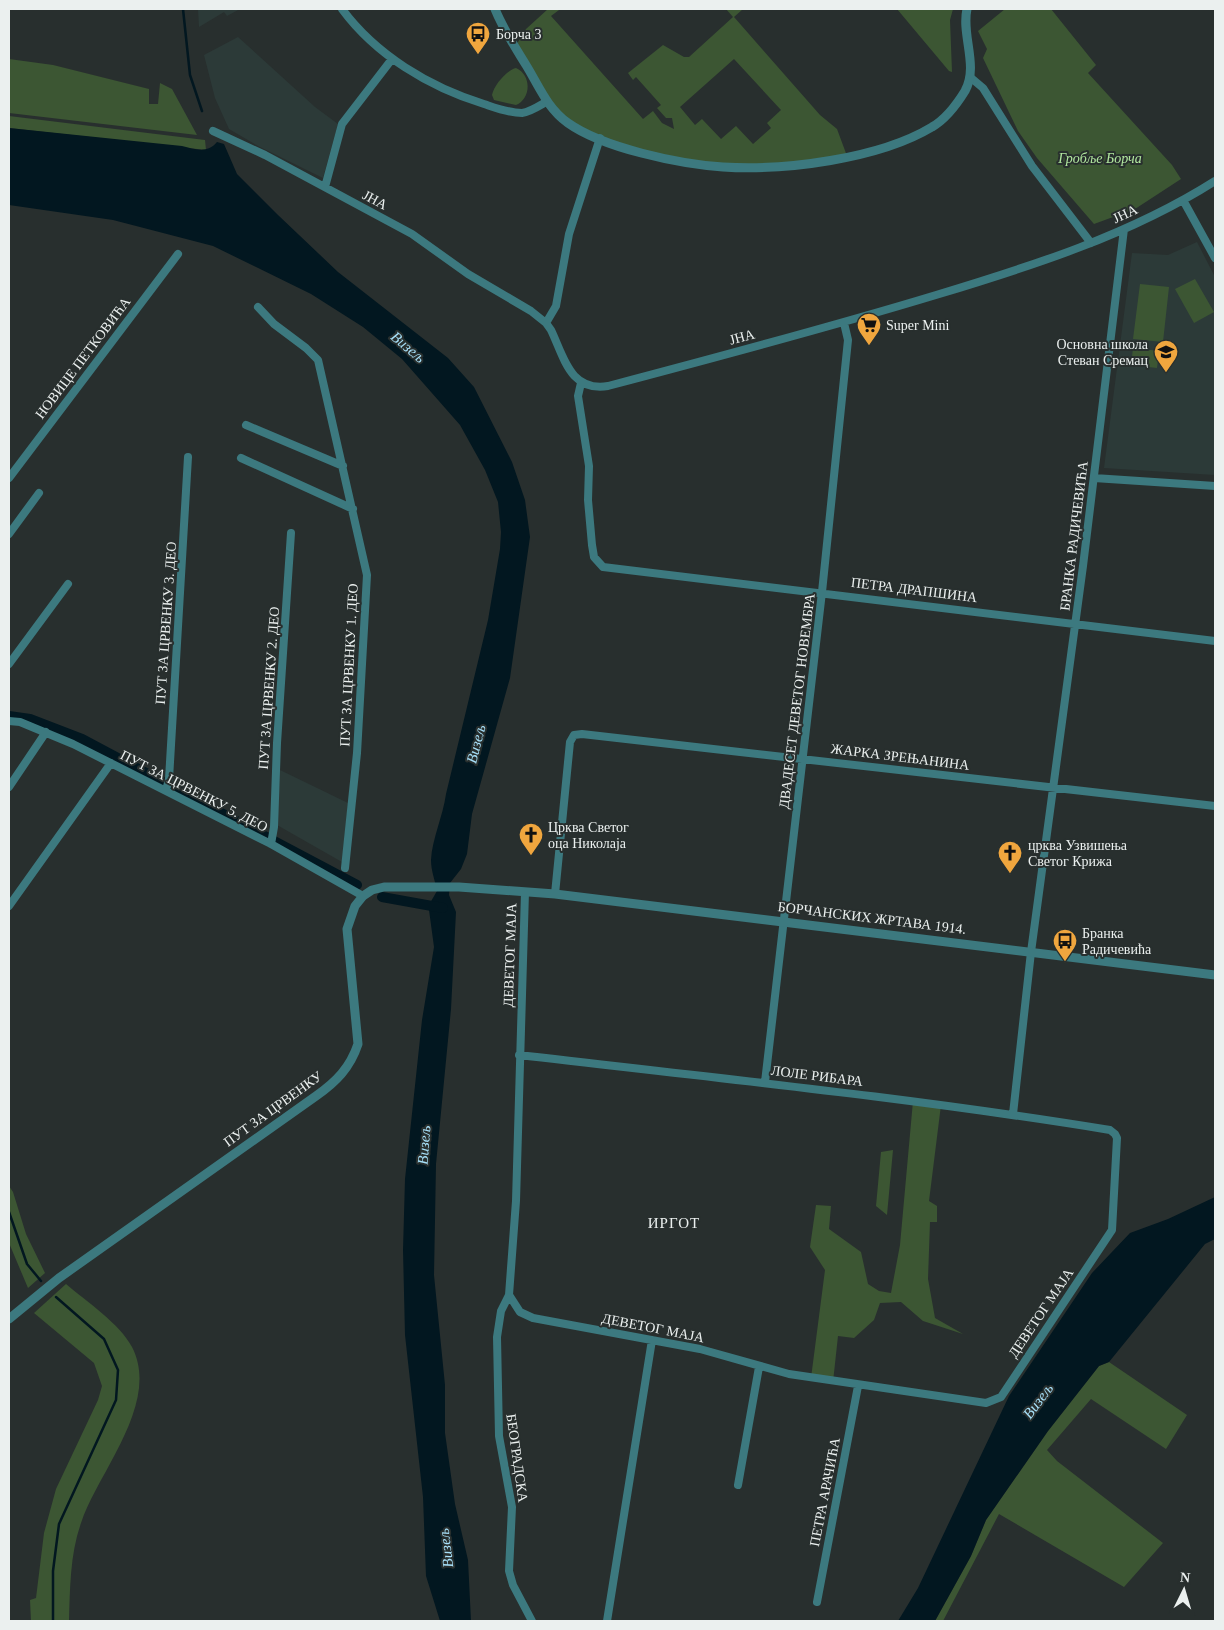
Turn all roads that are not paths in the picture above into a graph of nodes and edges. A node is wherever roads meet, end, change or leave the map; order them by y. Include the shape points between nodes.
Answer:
1 (342, 9) edge
2 (495, 9) edge
3 (967, 9) edge
4 (392, 59) junction
5 (970, 77) junction
6 (546, 102) junction
7 (213, 131) dead end
8 (600, 138) junction
9 (1215, 182) edge
10 (325, 187) junction
11 (1183, 200) junction
12 (1124, 230) junction
13 (1091, 243) junction
14 (178, 254) dead end
15 (1215, 258) edge
16 (258, 307) dead end
17 (546, 323) junction
18 (844, 323) junction
19 (581, 383) junction
20 (246, 425) dead end
21 (188, 457) dead end
22 (241, 458) dead end
23 (343, 466) junction
24 (9, 478) edge
25 (1094, 478) junction
26 (1215, 486) edge
27 (39, 493) dead end
28 (353, 509) junction
29 (291, 532) dead end
30 (9, 534) edge
31 (68, 584) dead end
32 (822, 592) junction
33 (1075, 622) junction
34 (1215, 641) edge
35 (9, 664) edge
36 (9, 721) edge
37 (46, 732) junction
38 (803, 758) junction
39 (112, 763) junction
40 (9, 787) edge
41 (1053, 787) junction
42 (166, 790) junction
43 (1215, 806) edge
44 (272, 839) junction
45 (346, 868) dead end
46 (525, 892) junction
47 (555, 894) junction
48 (362, 896) junction
49 (9, 906) edge
50 (783, 922) junction
51 (1031, 952) junction
52 (1215, 975) edge
53 (519, 1055) junction
54 (765, 1082) junction
55 (1013, 1114) junction
56 (1112, 1230) joint
57 (509, 1295) junction
58 (9, 1319) edge
59 (652, 1340) junction
60 (759, 1366) junction
61 (858, 1386) junction
62 (738, 1485) dead end
63 (817, 1602) dead end
64 (532, 1621) edge
65 (607, 1621) edge

1 - 4 street
2 - 6 street
3 - 5 street via 965,21
4 - 6 street via 443,88 501,109 522,113
4 - 10 street via 342,124
5 - 8 street via 950,112 934,126 890,145 808,163 722,167 663,158
5 - 13 street via 983,88 1032,166
6 - 8 street via 570,124
7 - 10 street, ЈНА
8 - 17 street via 569,234 556,306
9 - 11 street, ЈНА
10 - 17 street, ЈНА via 412,234
11 - 12 street, ЈНА
11 - 15 street
12 - 13 street, ЈНА
12 - 25 street, БРАНКА РАДИЧЕВИЋА
13 - 18 street, ЈНА via 1010,272
14 - 24 street, НОВИЦЕ ПЕТКОВИЋА
16 - 23 street, ПУТ ЗА ЦРВЕНКУ 1. ДЕО via 318,360
17 - 19 street, ЈНА via 569,369
18 - 19 street, ЈНА via 608,386 596,388
18 - 32 street, ДВАДЕСЕТ ДЕВЕТОГ НОВЕМБРА via 848,340
19 - 32 street, ПЕТРА ДРАПШИНА via 578,396 590,472 588,500 592,545 598,563 609,568
20 - 23 street
21 - 42 street, ПУТ ЗА ЦРВЕНКУ 3. ДЕО
22 - 28 street
23 - 28 street, ПУТ ЗА ЦРВЕНКУ 1. ДЕО
25 - 26 street
25 - 33 street, БРАНКА РАДИЧЕВИЋА
27 - 30 street
28 - 45 street, ПУТ ЗА ЦРВЕНКУ 1. ДЕО via 367,575 357,752
29 - 44 street, ПУТ ЗА ЦРВЕНКУ 2. ДЕО
31 - 35 street
32 - 33 street, ПЕТРА ДРАПШИНА
32 - 38 street, ДВАДЕСЕТ ДЕВЕТОГ НОВЕМБРА
33 - 34 street, ПЕТРА ДРАПШИНА
33 - 41 street, БРАНКА РАДИЧЕВИЋА
36 - 37 street, ПУТ ЗА ЦРВЕНКУ 5. ДЕО
37 - 39 street, ПУТ ЗА ЦРВЕНКУ 5. ДЕО
37 - 40 street
38 - 41 street, ЖАРКА ЗРЕЊАНИНА
38 - 47 street, ЖАРКА ЗРЕЊАНИНА via 574,735 570,742
38 - 50 street, ДВАДЕСЕТ ДЕВЕТОГ НОВЕМБРА
39 - 42 street, ПУТ ЗА ЦРВЕНКУ 5. ДЕО
39 - 49 street
41 - 43 street, ЖАРКА ЗРЕЊАНИНА
41 - 51 street, БРАНКА РАДИЧЕВИЋА
42 - 44 street, ПУТ ЗА ЦРВЕНКУ 5. ДЕО
44 - 48 street, ПУТ ЗА ЦРВЕНКУ 5. ДЕО
46 - 47 street, БОРЧАНСКИХ ЖРТАВА 1914.
46 - 48 street, БОРЧАНСКИХ ЖРТАВА 1914. via 434,886 384,887
46 - 53 street, ДЕВЕТОГ МАЈА
47 - 50 street, БОРЧАНСКИХ ЖРТАВА 1914.
48 - 58 street, ПУТ ЗА ЦРВЕНКУ via 354,906 347,929 358,1044 346,1070 326,1089 59,1278
50 - 51 street, БОРЧАНСКИХ ЖРТАВА 1914.
50 - 54 street, ДВАДЕСЕТ ДЕВЕТОГ НОВЕМБРА
51 - 52 street, БОРЧАНСКИХ ЖРТАВА 1914.
51 - 55 street, БРАНКА РАДИЧЕВИЋА
53 - 54 street, ЛОЛЕ РИБАРА
53 - 57 street, ДЕВЕТОГ МАЈА via 516,1201
54 - 55 street, ЛОЛЕ РИБАРА
55 - 56 street, ЛОЛЕ РИБАРА via 1110,1130 1116,1134
56 - 61 street, ДЕВЕТОГ МАЈА via 997,1400 979,1403
57 - 59 street, ДЕВЕТОГ МАЈА via 520,1312 533,1318
57 - 64 street, БЕОГРАДСКА via 501,1311 497,1337 499,1436 512,1507 509,1571
59 - 60 street, ДЕВЕТОГ МАЈА via 700,1349
59 - 65 street
60 - 61 street, ДЕВЕТОГ МАЈА
60 - 62 street
61 - 63 street, ПЕТРА АРАЧИЋА

